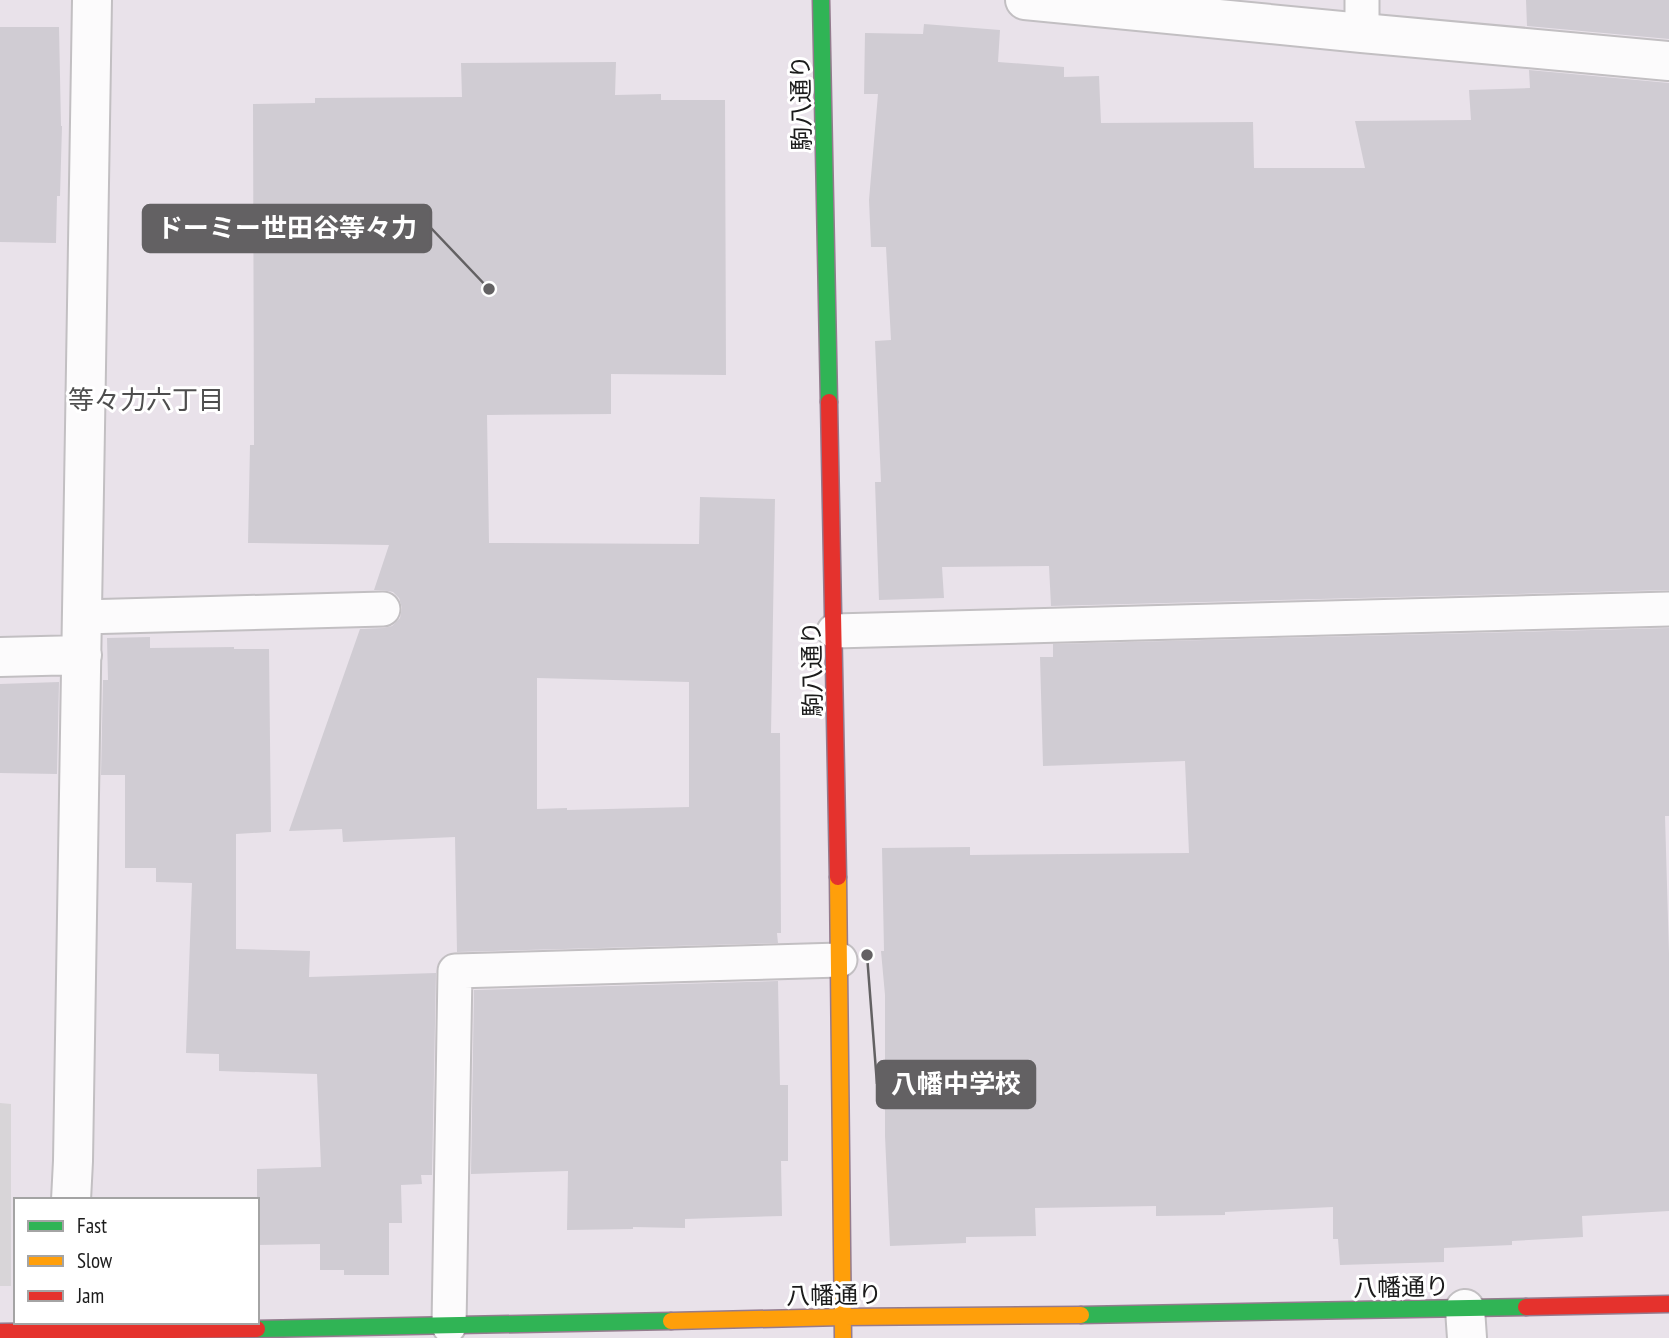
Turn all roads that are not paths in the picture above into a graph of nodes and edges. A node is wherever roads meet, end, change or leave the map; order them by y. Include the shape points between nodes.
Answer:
1 (92, 0) edge
2 (821, 0) edge
3 (1025, 0) edge
4 (1362, 17) edge
5 (1669, 61) edge
6 (383, 609) dead end
7 (1669, 609) edge
8 (82, 617) junction
9 (834, 631) junction
10 (82, 655) junction
11 (0, 657) edge
12 (840, 960) junction
13 (71, 1198) edge
14 (1669, 1304) edge
15 (843, 1317) junction
16 (1466, 1323) edge
17 (449, 1326) junction
18 (64, 1330) edge
19 (0, 1332) edge
20 (843, 1338) edge

1 - 8 street
2 - 9 street, 駒八通り
3 - 4 street
4 - 5 street
6 - 8 lane
7 - 9 lane
8 - 10 street
9 - 12 street, 駒八通り
10 - 11 street
10 - 13 street
12 - 15 street, 駒八通り
12 - 17 lane via 455,971
14 - 16 street, 八幡通り
15 - 16 street, 八幡通り via 1194,1314
15 - 17 street, 八幡通り
15 - 20 street, 駒八通り
17 - 18 street, 八幡通り
18 - 19 street, 八幡通り

